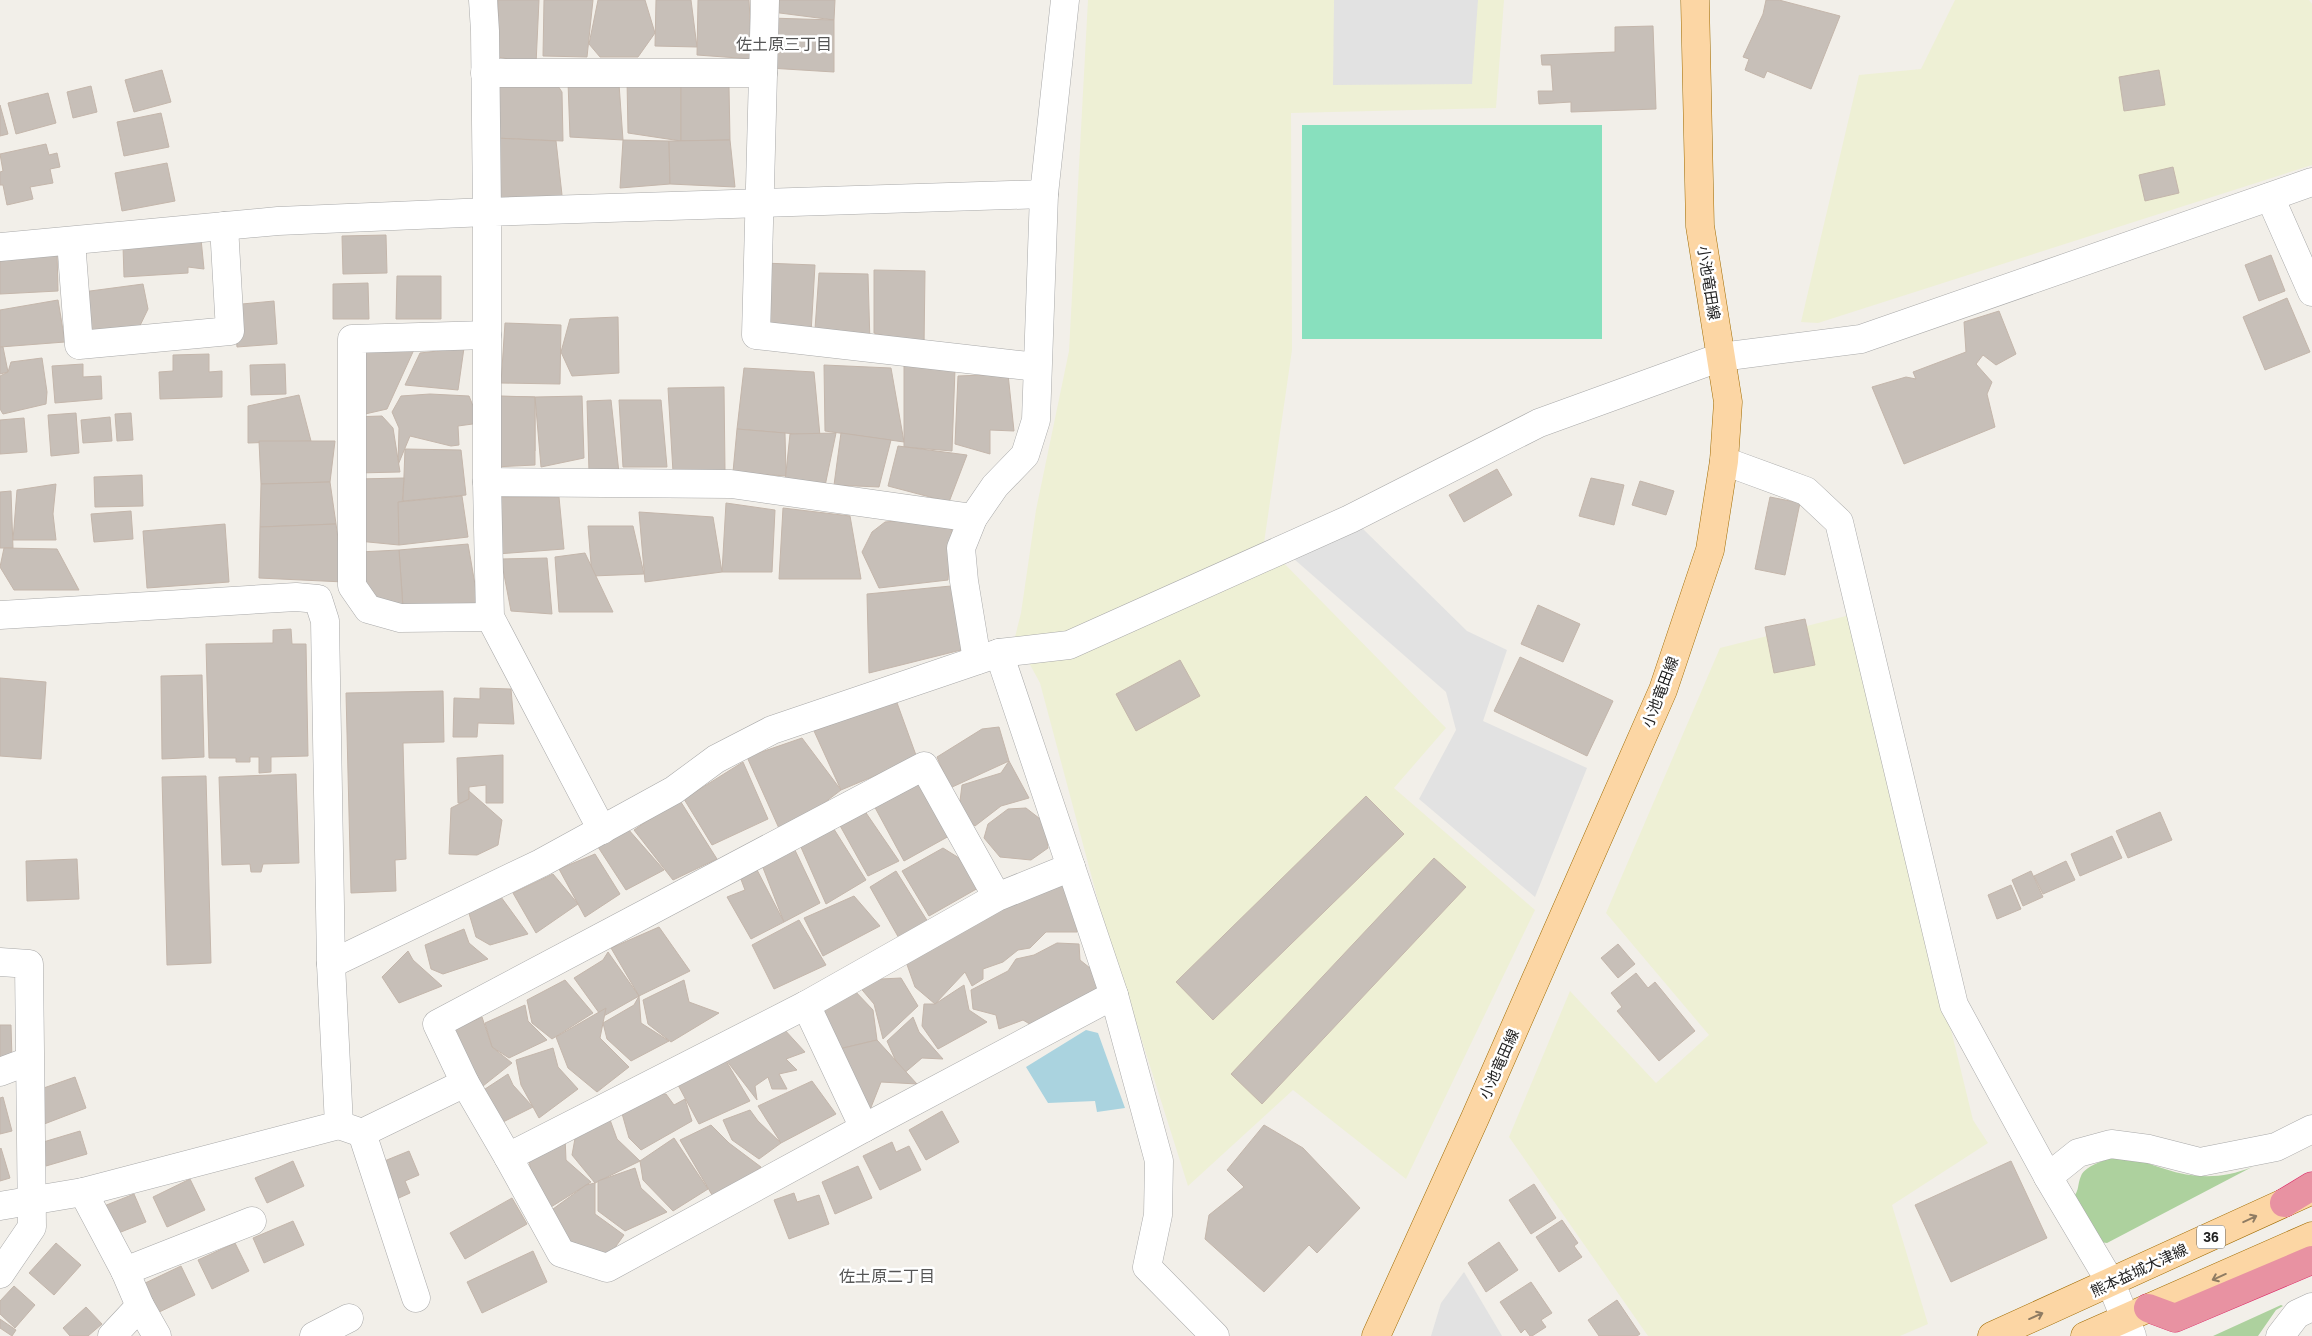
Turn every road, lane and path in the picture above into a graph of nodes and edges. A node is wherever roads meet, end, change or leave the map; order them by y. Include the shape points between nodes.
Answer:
1 (482, 0) edge
2 (765, 0) edge
3 (1065, 0) edge
4 (1695, 0) edge
5 (485, 72) junction
6 (762, 73) junction
7 (2312, 182) edge
8 (1044, 194) junction
9 (2270, 197) junction
10 (758, 203) junction
11 (487, 212) junction
12 (224, 226) junction
13 (71, 241) junction
14 (0, 247) edge
15 (2312, 292) edge
16 (487, 335) junction
17 (1721, 357) junction
18 (1037, 367) junction
19 (1724, 461) junction
20 (487, 482) junction
21 (973, 518) junction
22 (0, 615) edge
23 (490, 617) junction
24 (988, 657) junction
25 (602, 830) junction
26 (1071, 867) junction
27 (997, 897) junction
28 (0, 962) edge
29 (331, 964) junction
30 (1114, 995) junction
31 (806, 1005) junction
32 (29, 1061) junction
33 (0, 1072) edge
34 (465, 1083) junction
35 (864, 1128) junction
36 (350, 1129) junction
37 (2312, 1129) edge
38 (508, 1157) junction
39 (2048, 1177) junction
40 (2312, 1186) edge
41 (2312, 1191) edge
42 (83, 1192) junction
43 (31, 1201) junction
44 (2284, 1203) junction
45 (0, 1206) edge
46 (252, 1220) dead end
47 (2312, 1236) edge
48 (2312, 1260) edge
49 (125, 1271) junction
50 (0, 1274) edge
51 (2111, 1283) junction
52 (416, 1298) dead end
53 (140, 1306) junction
54 (2312, 1307) edge
55 (349, 1318) dead end
56 (2135, 1321) edge
57 (112, 1336) edge
58 (156, 1336) edge
59 (314, 1336) edge
60 (1214, 1336) edge
61 (1376, 1336) edge
62 (1992, 1336) edge
63 (2085, 1336) edge
64 (2280, 1336) edge

1 - 5 street
2 - 6 street
3 - 8 street
4 - 17 main road, 小池竜田線 via 1700,226
5 - 6 street
5 - 11 street
6 - 10 street
7 - 9 street
8 - 10 street
8 - 18 street
9 - 15 street
9 - 17 street via 1861,339
10 - 11 street
10 - 18 street via 756,335
11 - 12 street
11 - 16 street
12 - 13 street
12 - 13 street via 230,331 79,346
13 - 14 street
16 - 20 street
16 - 23 street via 352,339 352,586 368,609 400,618
17 - 19 main road, 小池竜田線 via 1728,402
17 - 24 street via 1539,424 1350,519 1069,645
18 - 21 street via 1036,420 1025,455 994,486
19 - 39 street via 1806,491 1839,522 1954,1005
19 - 61 main road, 小池竜田線 via 1710,550 1663,690
20 - 21 street via 731,484
20 - 23 street
21 - 24 street via 961,548 964,581
22 - 29 street via 296,597 318,599 324,621
23 - 25 street
24 - 25 street via 772,730 716,759 674,790
24 - 26 street
25 - 29 street via 541,863
26 - 27 street
26 - 30 street
27 - 31 street
27 - 34 street via 924,766 436,1024
28 - 32 street via 28,964
29 - 36 street
30 - 35 street
30 - 60 street via 1159,1161 1158,1215 1148,1267
31 - 35 street
31 - 38 street
32 - 33 street
32 - 43 street
34 - 36 street
34 - 38 street
35 - 38 street via 607,1268 561,1253
36 - 42 street
36 - 52 street
37 - 39 street via 2276,1147 2200,1162 2149,1149 2111,1144 2078,1152
39 - 51 street
40 - 44 highway
41 - 44 main road, 熊本益城大津線 / 36
42 - 43 street
42 - 49 street
43 - 45 street
43 - 50 street via 32,1227
51 -> 44 main road, 熊本益城大津線 / 36
46 - 49 street
47 -> 56 main road
48 - 56 highway via 2175,1318
49 - 53 street
51 - 56 street
62 -> 51 main road, 熊本益城大津線 / 36
53 - 57 street
53 - 58 street
54 - 64 street via 2297,1314
55 - 59 street
56 - 63 main road

